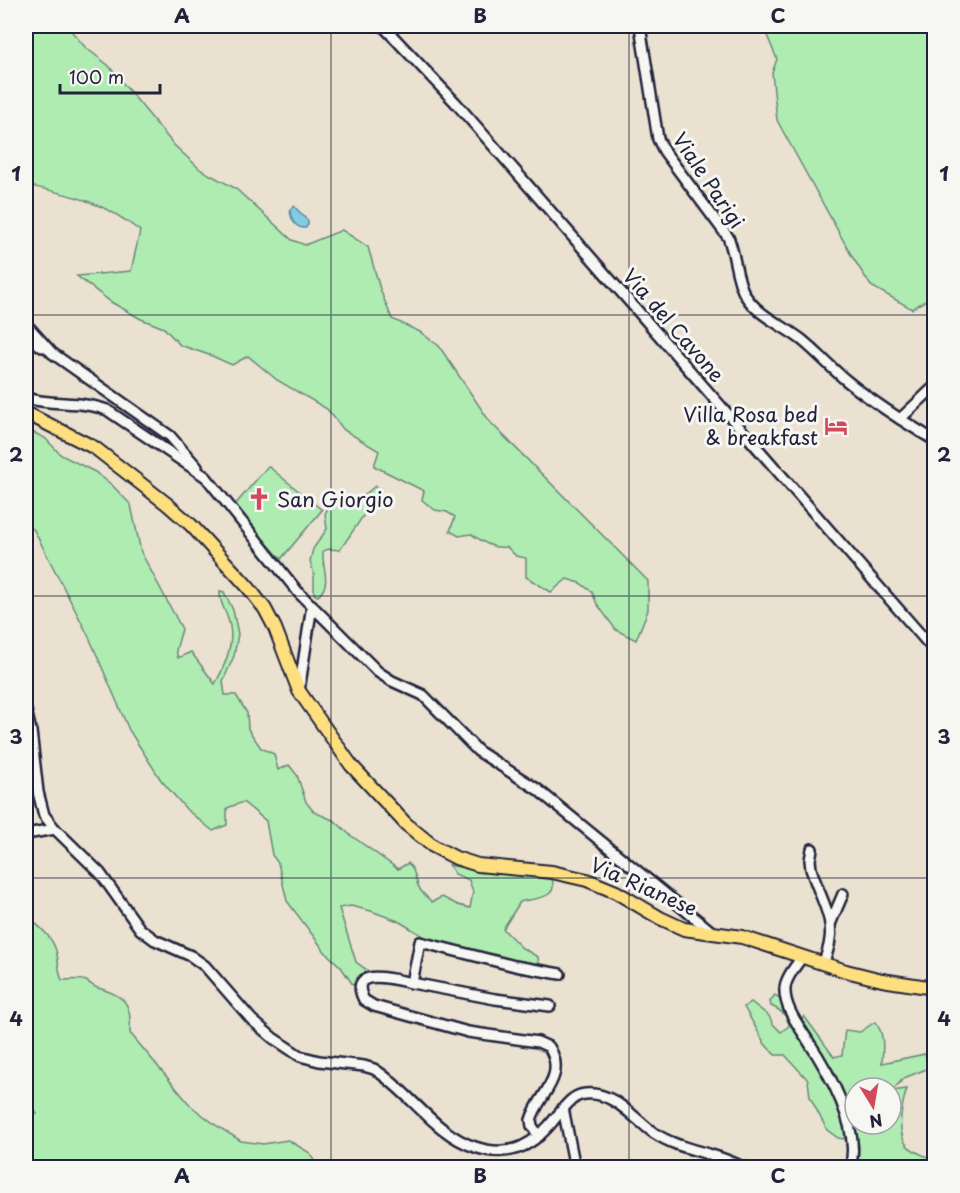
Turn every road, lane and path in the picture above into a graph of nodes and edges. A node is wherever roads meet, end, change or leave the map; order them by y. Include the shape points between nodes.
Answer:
1 (383, 26) edge
2 (640, 26) edge
3 (26, 324) edge
4 (26, 336) edge
5 (52, 353) junction
6 (934, 387) edge
7 (26, 398) edge
8 (26, 413) edge
9 (900, 419) junction
10 (934, 440) edge
11 (206, 477) junction
12 (312, 606) junction
13 (934, 650) edge
14 (299, 691) junction
15 (26, 710) edge
16 (55, 829) junction
17 (26, 834) edge
18 (812, 849) dead end
19 (843, 894) dead end
20 (831, 922) junction
21 (713, 933) junction
22 (802, 957) junction
23 (823, 964) junction
24 (560, 974) dead end
25 (412, 983) junction
26 (934, 988) edge
27 (550, 1006) dead end
28 (563, 1108) junction
29 (539, 1136) junction
30 (575, 1167) edge
31 (744, 1167) edge
32 (850, 1167) edge

1 - 13 street, Via del Cavone via 455,102
2 - 9 street, Viale Parigi via 658,139 728,237 748,299 809,345 844,379
3 - 5 street
4 - 5 street
5 - 11 street via 170,436
6 - 9 street
7 - 11 street via 104,409
8 - 14 main road, Via Rianese via 95,448 191,525 265,609
9 - 10 street, Viale Parigi
11 - 12 street
12 - 14 street
12 - 21 street via 383,676 425,696 478,751 537,789
14 - 21 main road, Via Rianese via 366,783 411,829 441,851 481,866 577,877 616,892 675,926
15 - 16 street via 40,804
16 - 17 street
16 - 29 street via 99,873 140,929 205,966 252,1020 296,1053 314,1060 374,1069 446,1130 475,1148 509,1151
18 - 20 street via 811,869
19 - 20 street
20 - 23 street
21 - 22 main road, Via Rianese via 742,937
22 - 23 main road, Via Rianese
22 - 32 street via 786,982 785,996 837,1090 850,1136
23 - 26 main road, Via Rianese via 882,980
24 - 25 street via 420,942
25 - 27 street
25 - 29 street via 373,976 364,981 361,994 375,1006 458,1029 549,1047 554,1061 553,1077 531,1119
28 - 29 street
28 - 30 street
28 - 31 street via 580,1095 599,1095 615,1102 666,1140

